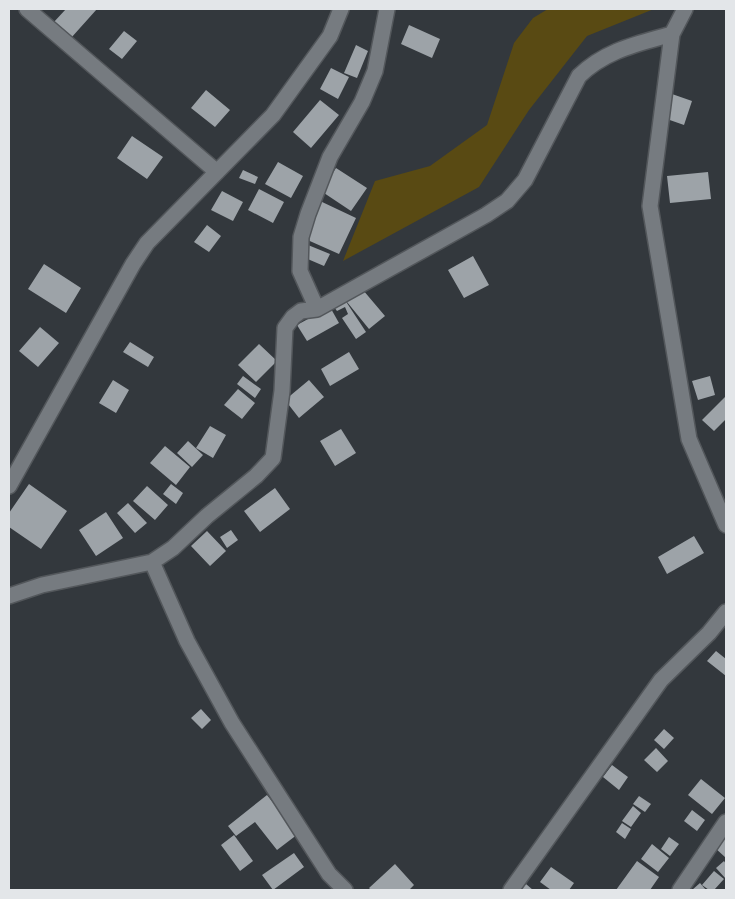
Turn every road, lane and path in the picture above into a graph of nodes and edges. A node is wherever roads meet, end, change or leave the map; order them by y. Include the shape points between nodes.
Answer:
1 (27, 9) edge
2 (341, 9) edge
3 (387, 9) edge
4 (685, 9) edge
5 (672, 34) junction
6 (217, 172) junction
7 (317, 309) junction
8 (9, 486) edge
9 (726, 525) edge
10 (152, 562) junction
11 (9, 596) edge
12 (726, 612) edge
13 (726, 822) edge
14 (345, 890) edge
15 (510, 890) edge
16 (680, 890) edge

1 - 6 street
2 - 6 street via 330,36 273,115
3 - 7 street via 375,71 362,102 330,157 301,237 300,271
4 - 5 street
5 - 7 street via 616,51 592,64 580,76 525,180 507,201
5 - 9 street via 650,206 689,439
6 - 8 street via 147,243 133,264
7 - 10 street via 301,311 284,328 282,390 273,458 173,548
10 - 11 street via 42,585
10 - 14 street via 187,641 232,723 329,874
12 - 15 street via 661,680
13 - 16 street

